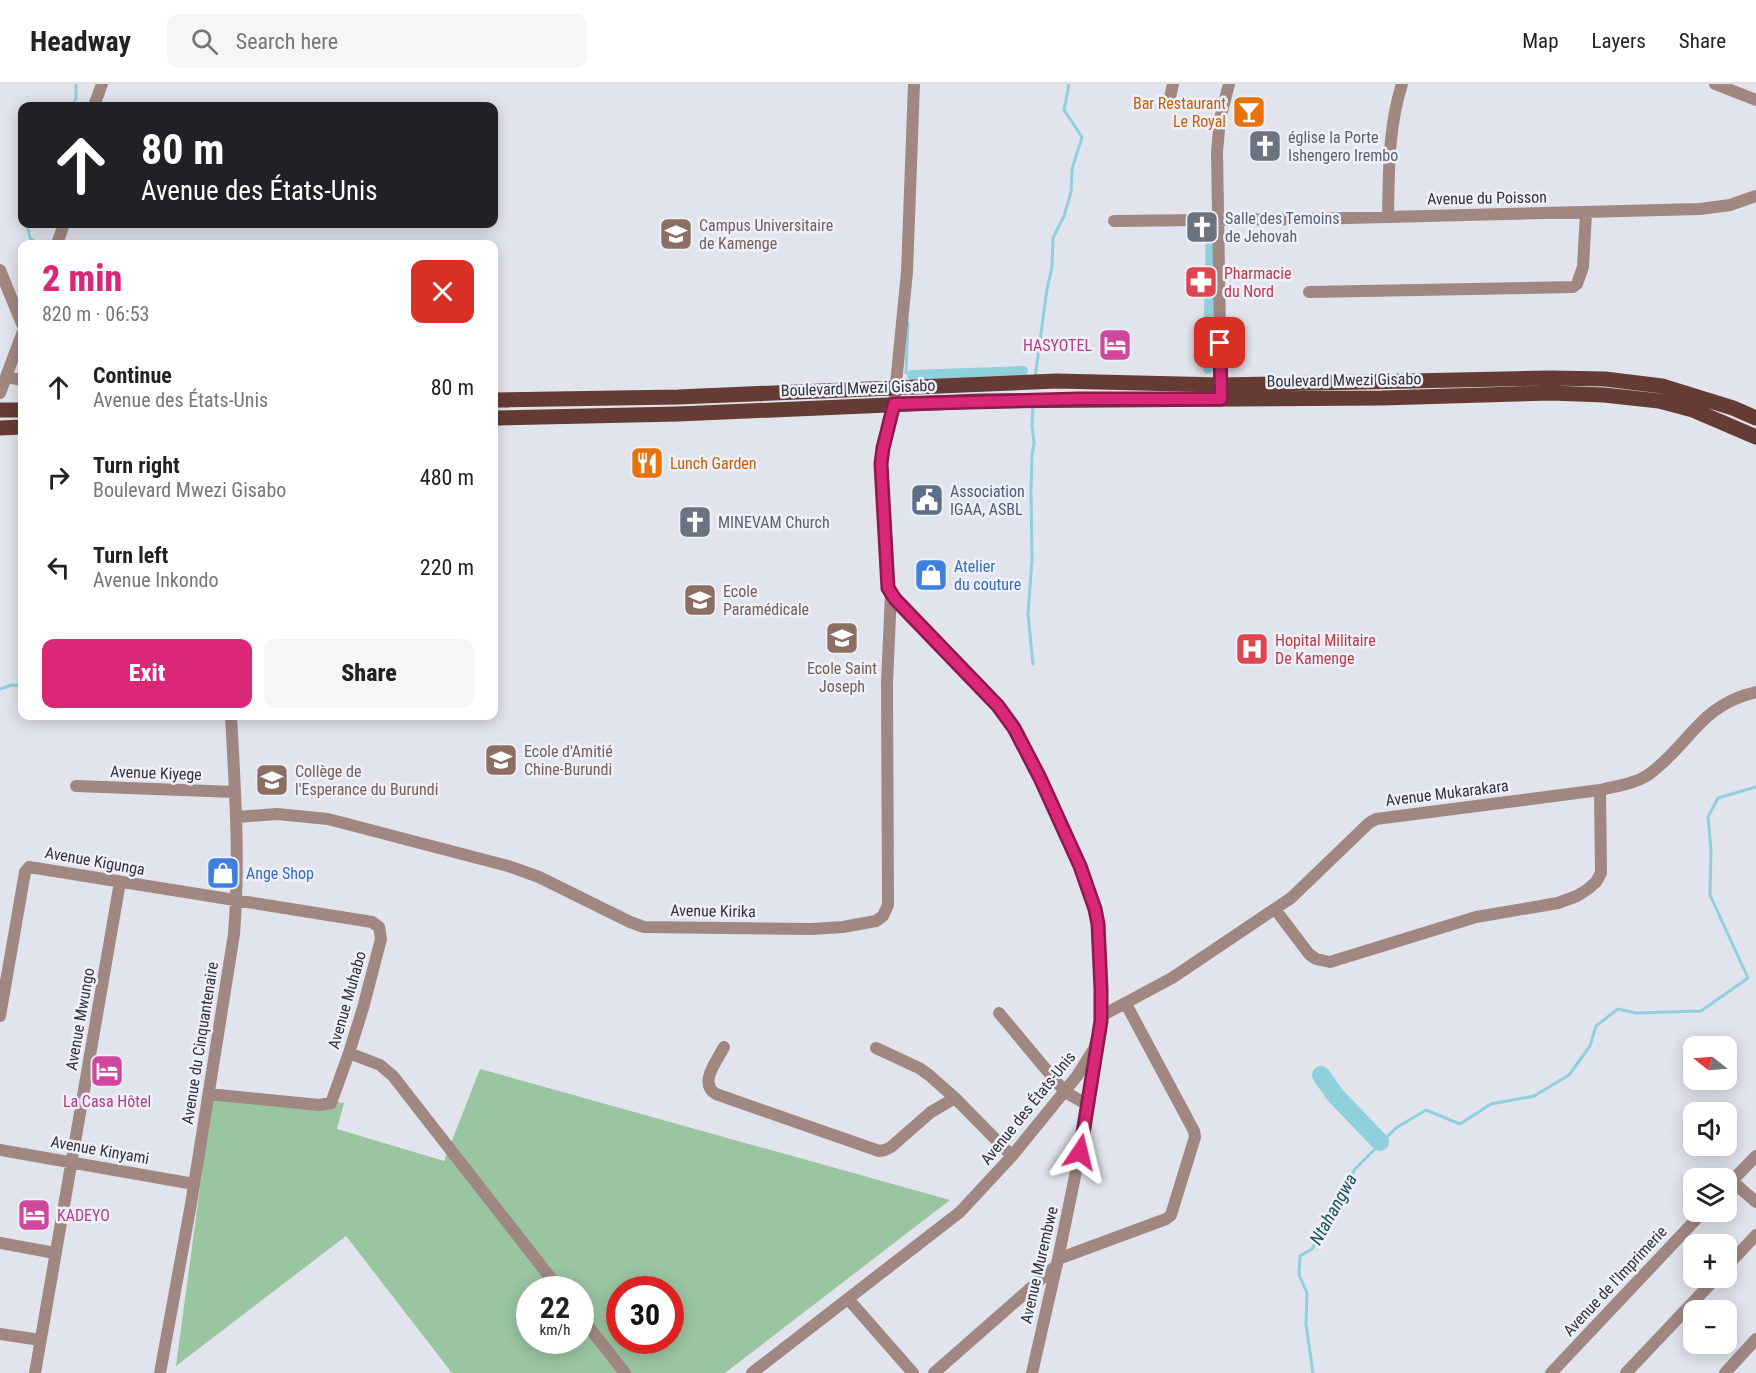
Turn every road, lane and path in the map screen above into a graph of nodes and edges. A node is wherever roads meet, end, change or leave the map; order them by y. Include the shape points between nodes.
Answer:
1 (102, 84) edge
2 (914, 84) edge
3 (1173, 84) edge
4 (1229, 84) edge
5 (1402, 84) edge
6 (1715, 84) edge
7 (1756, 100) edge
8 (95, 102) edge
9 (1169, 102) dead end
10 (1756, 196) edge
11 (1586, 213) junction
12 (1388, 217) junction
13 (1218, 219) junction
14 (1114, 221) dead end
15 (0, 270) edge
16 (1309, 292) dead end
17 (18, 314) edge
18 (18, 345) edge
19 (7, 377) junction
20 (18, 379) edge
21 (1080, 381) junction
22 (895, 388) junction
23 (1381, 390) junction
24 (1221, 392) junction
25 (0, 393) edge
26 (498, 399) edge
27 (1079, 399) junction
28 (894, 404) junction
29 (0, 410) edge
30 (18, 410) edge
31 (498, 418) edge
32 (1756, 418) edge
33 (18, 427) edge
34 (0, 428) edge
35 (1756, 437) edge
36 (891, 593) junction
37 (1756, 692) edge
38 (231, 720) edge
39 (76, 786) dead end
40 (1600, 790) junction
41 (236, 792) junction
42 (237, 817) junction
43 (120, 882) junction
44 (236, 901) junction
45 (1275, 909) junction
46 (1126, 1004) junction
47 (999, 1013) dead end
48 (0, 1016) edge
49 (1101, 1016) junction
50 (1098, 1035) junction
51 (724, 1047) dead end
52 (876, 1048) dead end
53 (349, 1053) junction
54 (1065, 1092) junction
55 (209, 1094) junction
56 (955, 1098) junction
57 (1088, 1105) junction
58 (0, 1150) edge
59 (1012, 1156) junction
60 (1756, 1156) edge
61 (72, 1162) junction
62 (1737, 1176) edge
63 (194, 1184) junction
64 (1737, 1189) edge
65 (1756, 1202) edge
66 (1694, 1222) edge
67 (1756, 1235) edge
68 (0, 1243) edge
69 (55, 1253) junction
70 (1737, 1255) edge
71 (1057, 1262) junction
72 (549, 1276) edge
73 (1707, 1288) edge
74 (849, 1300) junction
75 (0, 1334) edge
76 (594, 1334) edge
77 (1756, 1339) edge
78 (40, 1340) junction
79 (1033, 1367) edge
80 (35, 1373) edge
81 (160, 1373) edge
82 (625, 1373) edge
83 (752, 1373) edge
84 (913, 1373) edge
85 (934, 1373) edge
86 (1551, 1373) edge
87 (1626, 1373) edge
88 (1725, 1373) edge

1 - 8 street
2 - 22 street via 908,272
3 - 9 street
4 - 13 street via 1218,142
5 - 12 street via 1389,147
6 - 7 street
10 - 11 street, Avenue du Poisson via 1700,209
11 - 12 street, Avenue du Poisson
11 - 16 street via 1583,267 1578,284 1573,287
12 - 13 street, Avenue du Poisson
13 - 14 street, Avenue du Poisson
13 - 24 street
15 - 17 street
18 - 19 street
19 - 20 street
19 - 25 street
21 - 22 main road, Boulevard Mwezi Gisabo
21 - 24 main road, Boulevard Mwezi Gisabo
21 - 27 main road
22 - 26 main road, Boulevard Mwezi Gisabo
22 - 28 street
23 - 24 main road, Boulevard Mwezi Gisabo
23 - 32 main road, Boulevard Mwezi Gisabo via 1550,378 1605,379 1662,386
23 - 35 main road, Boulevard Mwezi Gisabo via 1604,395 1659,401
24 - 27 main road, Boulevard Mwezi Gisabo
27 - 28 main road, Boulevard Mwezi Gisabo
28 - 31 main road, Boulevard Mwezi Gisabo
28 - 36 street via 881,464 887,584
29 - 30 main road
33 - 34 main road
36 - 42 street, Avenue Kirika via 887,683 888,905 876,921 812,928 644,927 508,866 328,819 277,814
36 - 49 street, Avenue des États-Unis via 1002,711 1040,778 1095,909
37 - 40 street, Avenue Mukarakara via 1718,707 1647,775
38 - 41 street, Avenue du Cinquantenaire
39 - 41 street, Avenue Kiyege
40 - 45 street, Avenue Mukarakara via 1376,819 1300,891
40 - 45 street via 1600,873 1596,882 1577,896 1558,903 1476,917 1330,962 1309,954
41 - 42 street, Avenue du Cinquantenaire
42 - 44 street, Avenue du Cinquantenaire
43 - 44 street, Avenue Kigunga
43 - 48 street, Avenue Kigunga via 30,866 26,869
43 - 61 street, Avenue Mwungo
44 - 53 street, Avenue Muhabo via 372,922 379,927 381,939
44 - 55 street, Avenue du Cinquantenaire
45 - 46 street, Avenue Mukarakara
46 - 49 street, Avenue Mukarakara
46 - 71 street via 1195,1137 1171,1215
47 - 54 street
49 - 50 street, Avenue des États-Unis
50 - 54 street, Avenue des États-Unis via 1090,1057
50 - 57 street, Avenue Murembwe
51 - 56 street via 708,1077 713,1092 874,1150 891,1147 931,1112
52 - 56 street via 919,1068
53 - 55 street, Avenue Muhabo via 333,1101 328,1104
53 - 72 street via 380,1065 393,1076
54 - 57 street
54 - 59 street, Avenue des États-Unis
55 - 63 street, Avenue du Cinquantenaire
56 - 59 street
57 - 71 street, Avenue Murembwe
58 - 61 street, Avenue Kinyami
59 - 74 street, Avenue des États-Unis via 960,1212
60 - 62 street
61 - 63 street, Avenue Kinyami
61 - 69 street, Avenue Mwungo
63 - 81 street, Avenue du Cinquantenaire
64 - 65 street
66 - 86 street, Avenue de l'Imprimerie
67 - 70 street
68 - 69 street
69 - 78 street, Avenue Mwungo
71 - 79 street, Avenue Murembwe
71 - 85 street
73 - 87 street
74 - 83 street, Avenue des États-Unis
74 - 84 street
75 - 78 street
76 - 82 street
77 - 88 street
78 - 80 street, Avenue Mwungo

